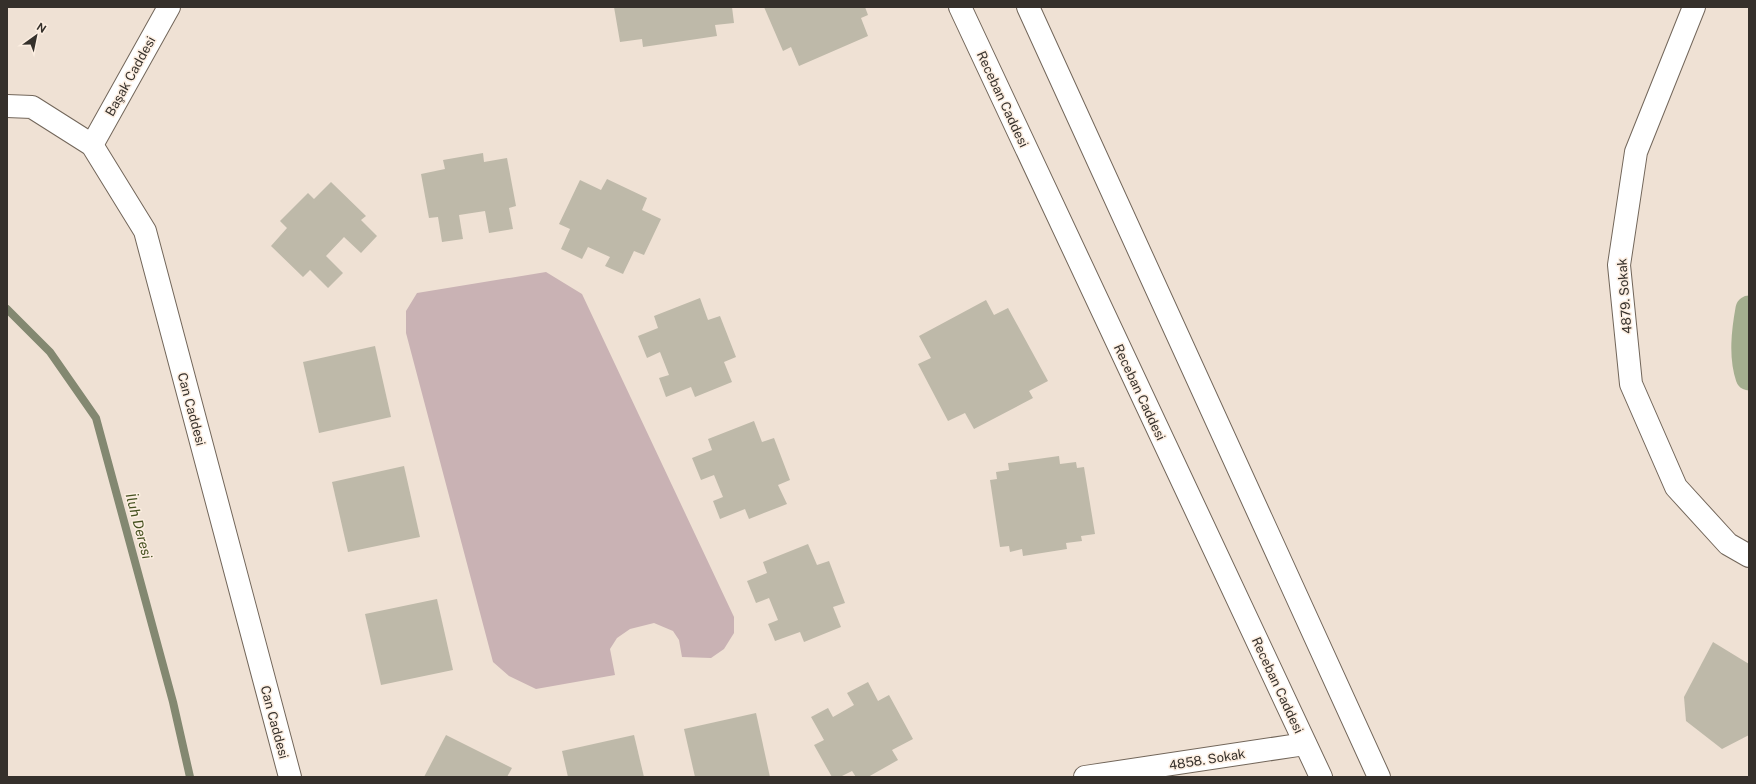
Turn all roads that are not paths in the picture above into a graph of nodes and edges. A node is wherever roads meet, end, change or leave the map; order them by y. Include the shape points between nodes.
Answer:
1 (169, 7) edge
2 (960, 7) edge
3 (1028, 7) edge
4 (1694, 7) edge
5 (7, 106) edge
6 (92, 145) junction
7 (1749, 556) edge
8 (1305, 744) junction
9 (290, 777) edge
10 (1085, 777) edge
11 (1321, 777) edge
12 (1379, 777) edge

1 - 6 main road, Başak Caddesi
2 - 8 main road, Receban Caddesi
3 - 12 main road
4 - 7 main road, 4879. Sokak via 1636,152 1619,265 1631,384 1676,487 1728,544
5 - 6 main road, Can Caddesi via 32,107
6 - 9 main road, Can Caddesi via 145,231
8 - 10 main road, 4858. Sokak
8 - 11 main road, Receban Caddesi

